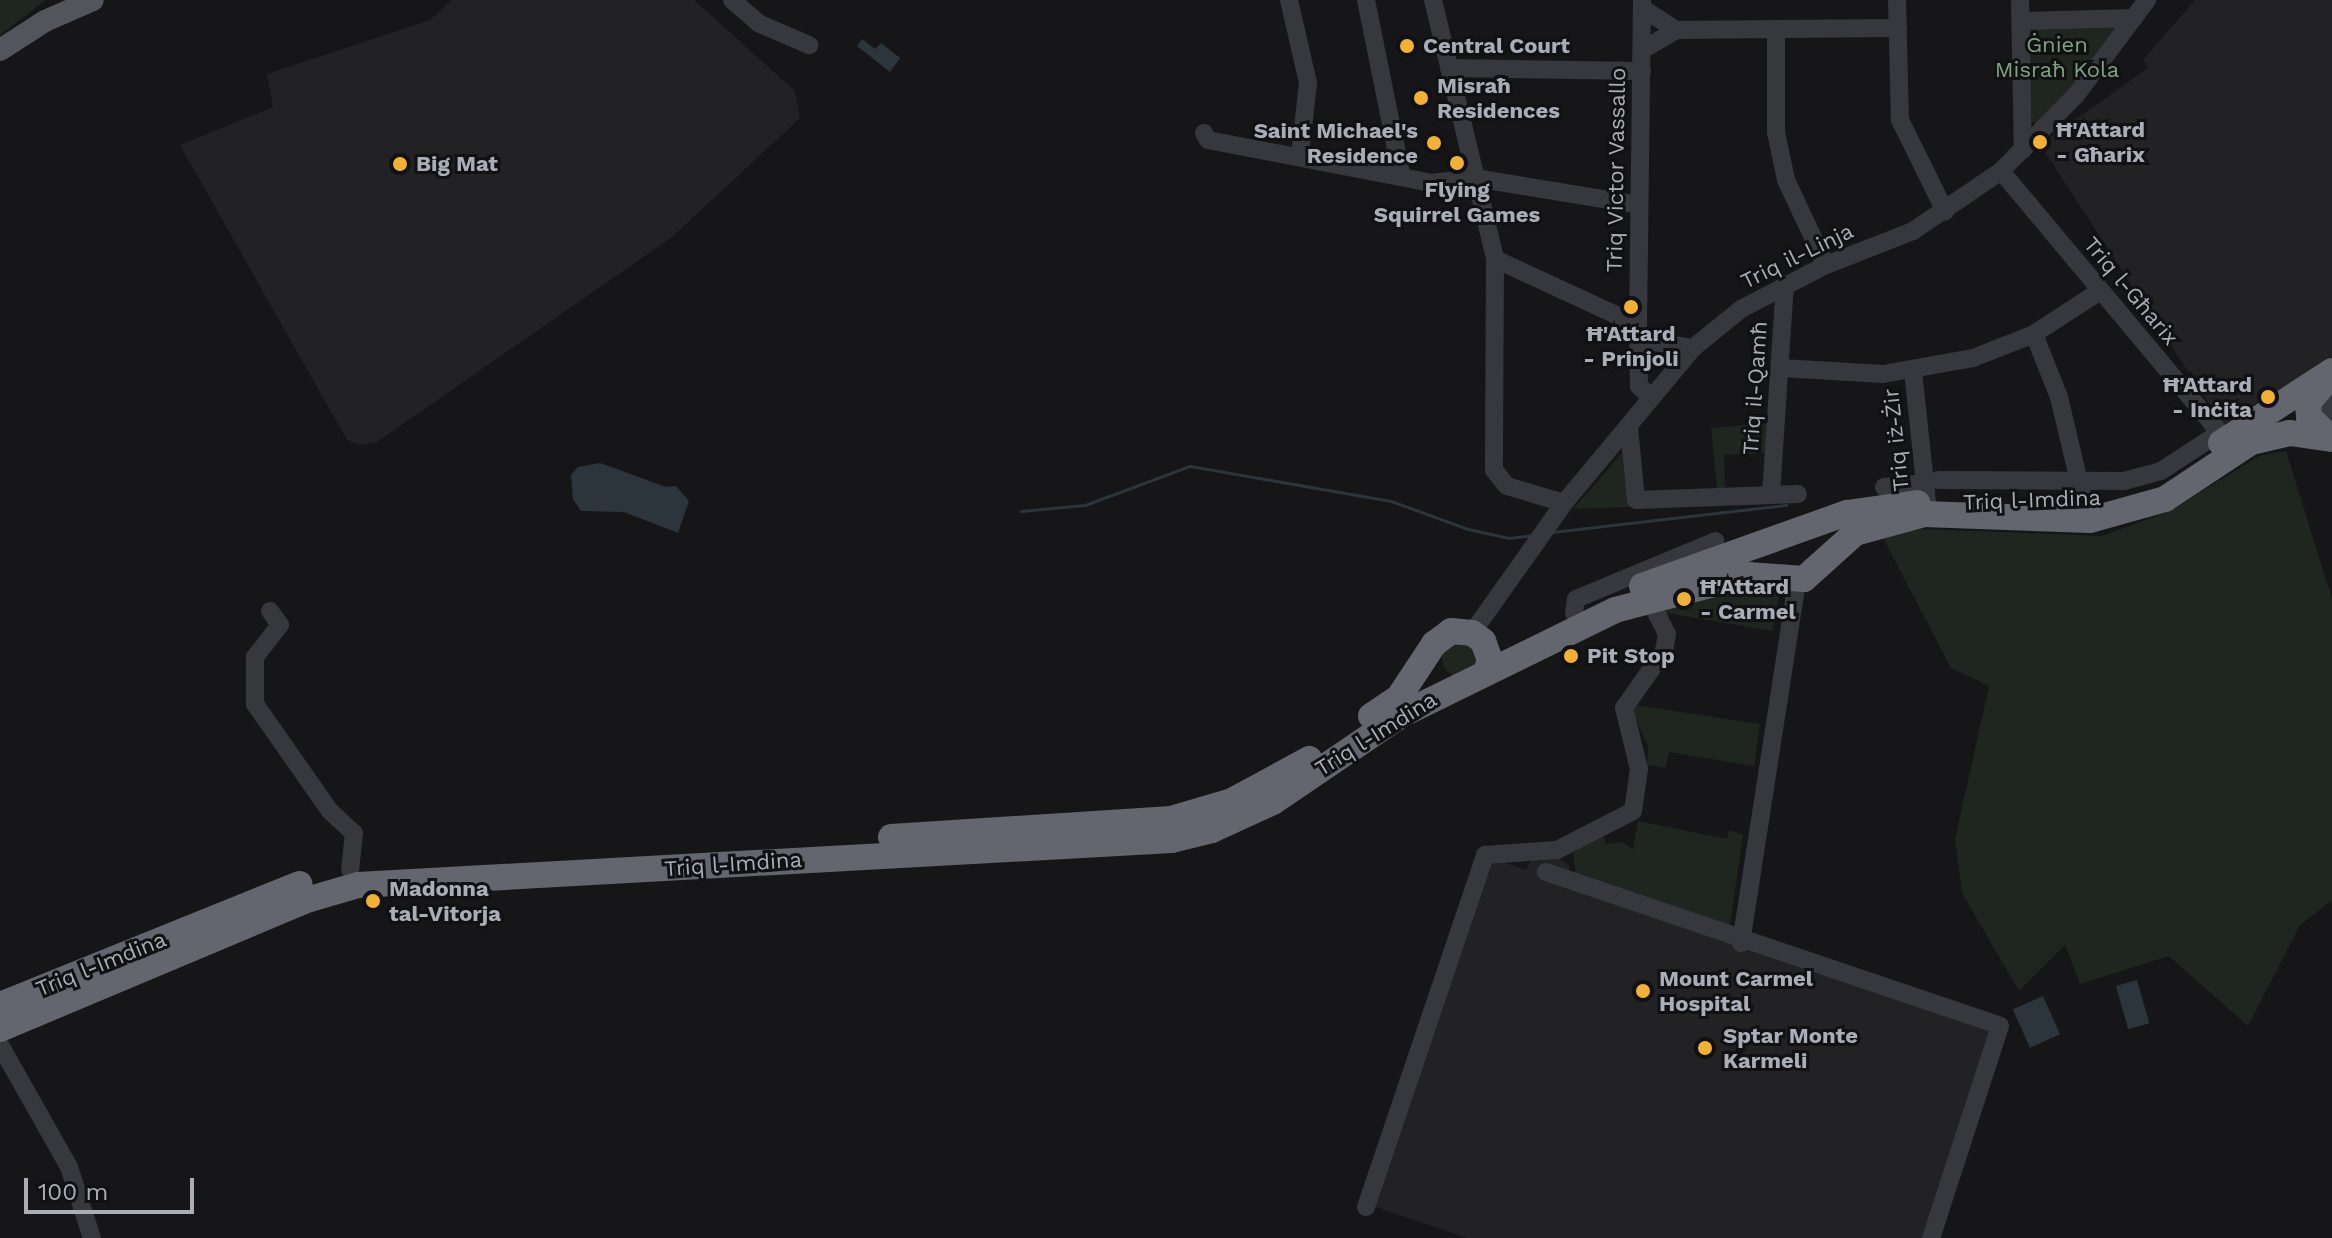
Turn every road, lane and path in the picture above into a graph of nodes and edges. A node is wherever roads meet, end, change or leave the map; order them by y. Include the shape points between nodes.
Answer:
1 (93, 0) edge
2 (732, 0) edge
3 (1289, 0) edge
4 (1366, 0) edge
5 (1433, 0) edge
6 (1897, 0) edge
7 (2020, 0) edge
8 (2147, 0) edge
9 (1642, 4) edge
10 (2134, 18) junction
11 (2021, 21) junction
12 (1898, 28) junction
13 (1676, 30) junction
14 (1776, 30) junction
15 (809, 45) dead end
16 (0, 50) edge
17 (1642, 50) junction
18 (1449, 68) junction
19 (1642, 71) junction
20 (1204, 133) dead end
21 (2023, 150) junction
22 (1300, 154) junction
23 (2001, 171) junction
24 (1401, 173) junction
25 (1475, 178) junction
26 (1639, 205) junction
27 (1945, 211) junction
28 (1495, 259) junction
29 (1826, 265) junction
30 (1785, 284) junction
31 (2100, 291) junction
32 (1640, 332) junction
33 (2034, 334) junction
34 (1693, 348) junction
35 (1782, 368) junction
36 (1913, 371) junction
37 (2331, 375) edge
38 (1651, 397) junction
39 (1629, 427) junction
40 (2331, 431) edge
41 (2222, 437) junction
42 (1884, 487) dead end
43 (1930, 488) junction
44 (2082, 491) junction
45 (1771, 494) junction
46 (1798, 494) dead end
47 (1564, 503) junction
48 (1788, 534) junction
49 (1715, 541) dead end
50 (1681, 563) junction
51 (1800, 577) junction
52 (1649, 599) junction
53 (270, 611) dead end
54 (1477, 637) junction
55 (1430, 652) junction
56 (1487, 669) junction
57 (1453, 687) junction
58 (350, 870) junction
59 (1546, 872) dead end
60 (1742, 939) junction
61 (1, 1028) edge
62 (1366, 1207) dead end
63 (92, 1238) edge
64 (1931, 1238) edge

1 - 16 main road via 45,21
2 - 15 street via 758,23
3 - 22 street via 1308,83
4 - 24 street
5 - 18 street
6 - 12 street
7 - 11 street
8 - 10 street, Triq il-Linja
9 - 13 street
9 - 17 street, Triq Victor Vassallo
10 - 11 street
10 - 21 street, Triq il-Linja via 2076,95
11 - 21 street
12 - 14 street
12 - 27 street via 1900,120
13 - 14 street
13 - 17 street
14 - 29 street via 1776,132 1786,180
17 - 19 street, Triq Victor Vassallo
18 - 19 street
18 - 25 street
19 - 26 street, Triq Victor Vassallo
20 - 22 street via 1208,140
21 - 23 street, Triq il-Linja
22 - 24 street
23 - 27 street, Triq il-Linja
23 - 31 street, Triq l-Għarix
24 - 25 street via 1431,183
25 - 26 street
25 - 28 street
26 - 32 street, Triq Victor Vassallo
27 - 29 street, Triq il-Linja via 1913,231
28 - 32 street
28 - 47 street via 1494,470 1507,486
29 - 30 street, Triq il-Linja
30 - 34 street, Triq il-Linja via 1741,309
30 - 35 street, Triq il-Qamħ
31 - 33 street
31 - 41 street, Triq l-Għarix
32 - 34 street
32 - 38 street, Triq Victor Vassallo via 1639,386
33 - 36 street via 1973,358
33 - 44 street via 2059,397
34 - 38 street, Triq il-Linja
35 - 36 street via 1843,374
35 - 45 street, Triq il-Qamħ
36 - 43 street, Triq iż-Żir
37 - 40 highway via 2308,403 2309,417
37 - 41 highway, Triq l-Imdina
38 - 39 street, Triq il-Linja
39 - 45 street via 1636,500
39 - 47 street, Triq il-Linja
40 - 51 highway, Triq l-Imdina via 2251,442 2165,499 2090,520 1924,514 1855,533
41 - 44 highway, Triq l-Imdina via 2175,475 2133,494
42 - 43 street
43 - 44 highway, Triq l-Imdina
43 - 48 highway, Triq l-Imdina
45 - 46 street
47 - 54 street, Triq il-Linja
48 - 50 highway, Triq l-Imdina
48 - 51 highway via 1771,559
48 - 51 highway via 1811,536 1820,548
49 - 50 street
50 - 54 highway, Triq l-Imdina via 1529,635
51 - 52 highway, Triq l-Imdina via 1748,575
51 - 60 street
52 - 56 highway, Triq l-Imdina
52 - 62 street via 1667,634 1664,651 1624,708 1639,769 1633,811 1557,850 1485,855
53 - 58 street via 280,625 255,657 255,704 330,811 354,833
54 - 55 highway, Triq l-Imdina via 1451,631
54 - 56 highway via 1490,660
55 - 57 highway, Triq l-Imdina via 1432,670
55 - 58 highway, Triq l-Imdina via 1399,697 1331,745 1203,813 679,853
56 - 57 highway, Triq l-Imdina via 1472,682
57 - 61 highway, Triq l-Imdina via 1337,754 1273,802 1212,830 1172,840 358,885 310,899
58 - 61 highway, Triq l-Imdina via 301,883
59 - 60 street
60 - 64 street via 2000,1026
61 - 63 street via 69,1167

